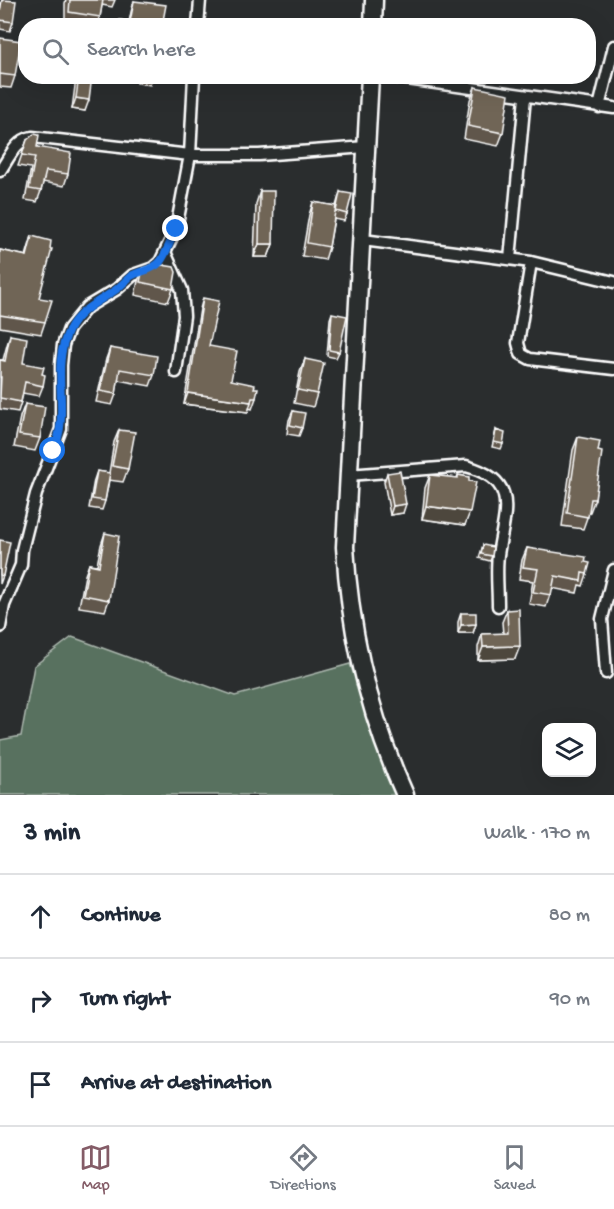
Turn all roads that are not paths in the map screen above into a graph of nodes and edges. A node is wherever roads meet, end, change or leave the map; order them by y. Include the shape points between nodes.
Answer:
1 (200, 0) edge
2 (374, 0) edge
3 (199, 18) edge
4 (373, 18) edge
5 (614, 46) edge
6 (194, 84) edge
7 (370, 84) edge
8 (439, 84) edge
9 (525, 97) junction
10 (599, 107) junction
11 (614, 108) edge
12 (366, 147) junction
13 (190, 155) junction
14 (0, 171) edge
15 (363, 240) junction
16 (165, 252) junction
17 (510, 259) junction
18 (531, 262) junction
19 (614, 282) edge
20 (614, 369) edge
21 (176, 372) dead end
22 (348, 475) junction
23 (614, 570) edge
24 (498, 606) dead end
25 (0, 627) edge
26 (606, 674) dead end
27 (405, 795) edge

1 - 3 street
2 - 4 main road
5 - 10 street
6 - 13 street
7 - 12 main road
8 - 9 street
9 - 10 street
9 - 17 street
10 - 11 street
12 - 13 street via 259,155
12 - 15 main road
13 - 14 street via 32,137 17,145
13 - 16 street via 176,229
15 - 17 street
15 - 22 main road
16 - 21 street via 182,290 184,316
16 - 25 street via 153,268 133,275 117,290 87,307 69,329 61,364 61,429 36,494 21,565 4,605
17 - 18 street
18 - 19 street
18 - 20 street via 519,343 521,354 530,359
22 - 24 street via 466,466 485,471 500,484 507,511 498,556
22 - 27 main road via 348,604 372,711
23 - 26 street via 602,619

